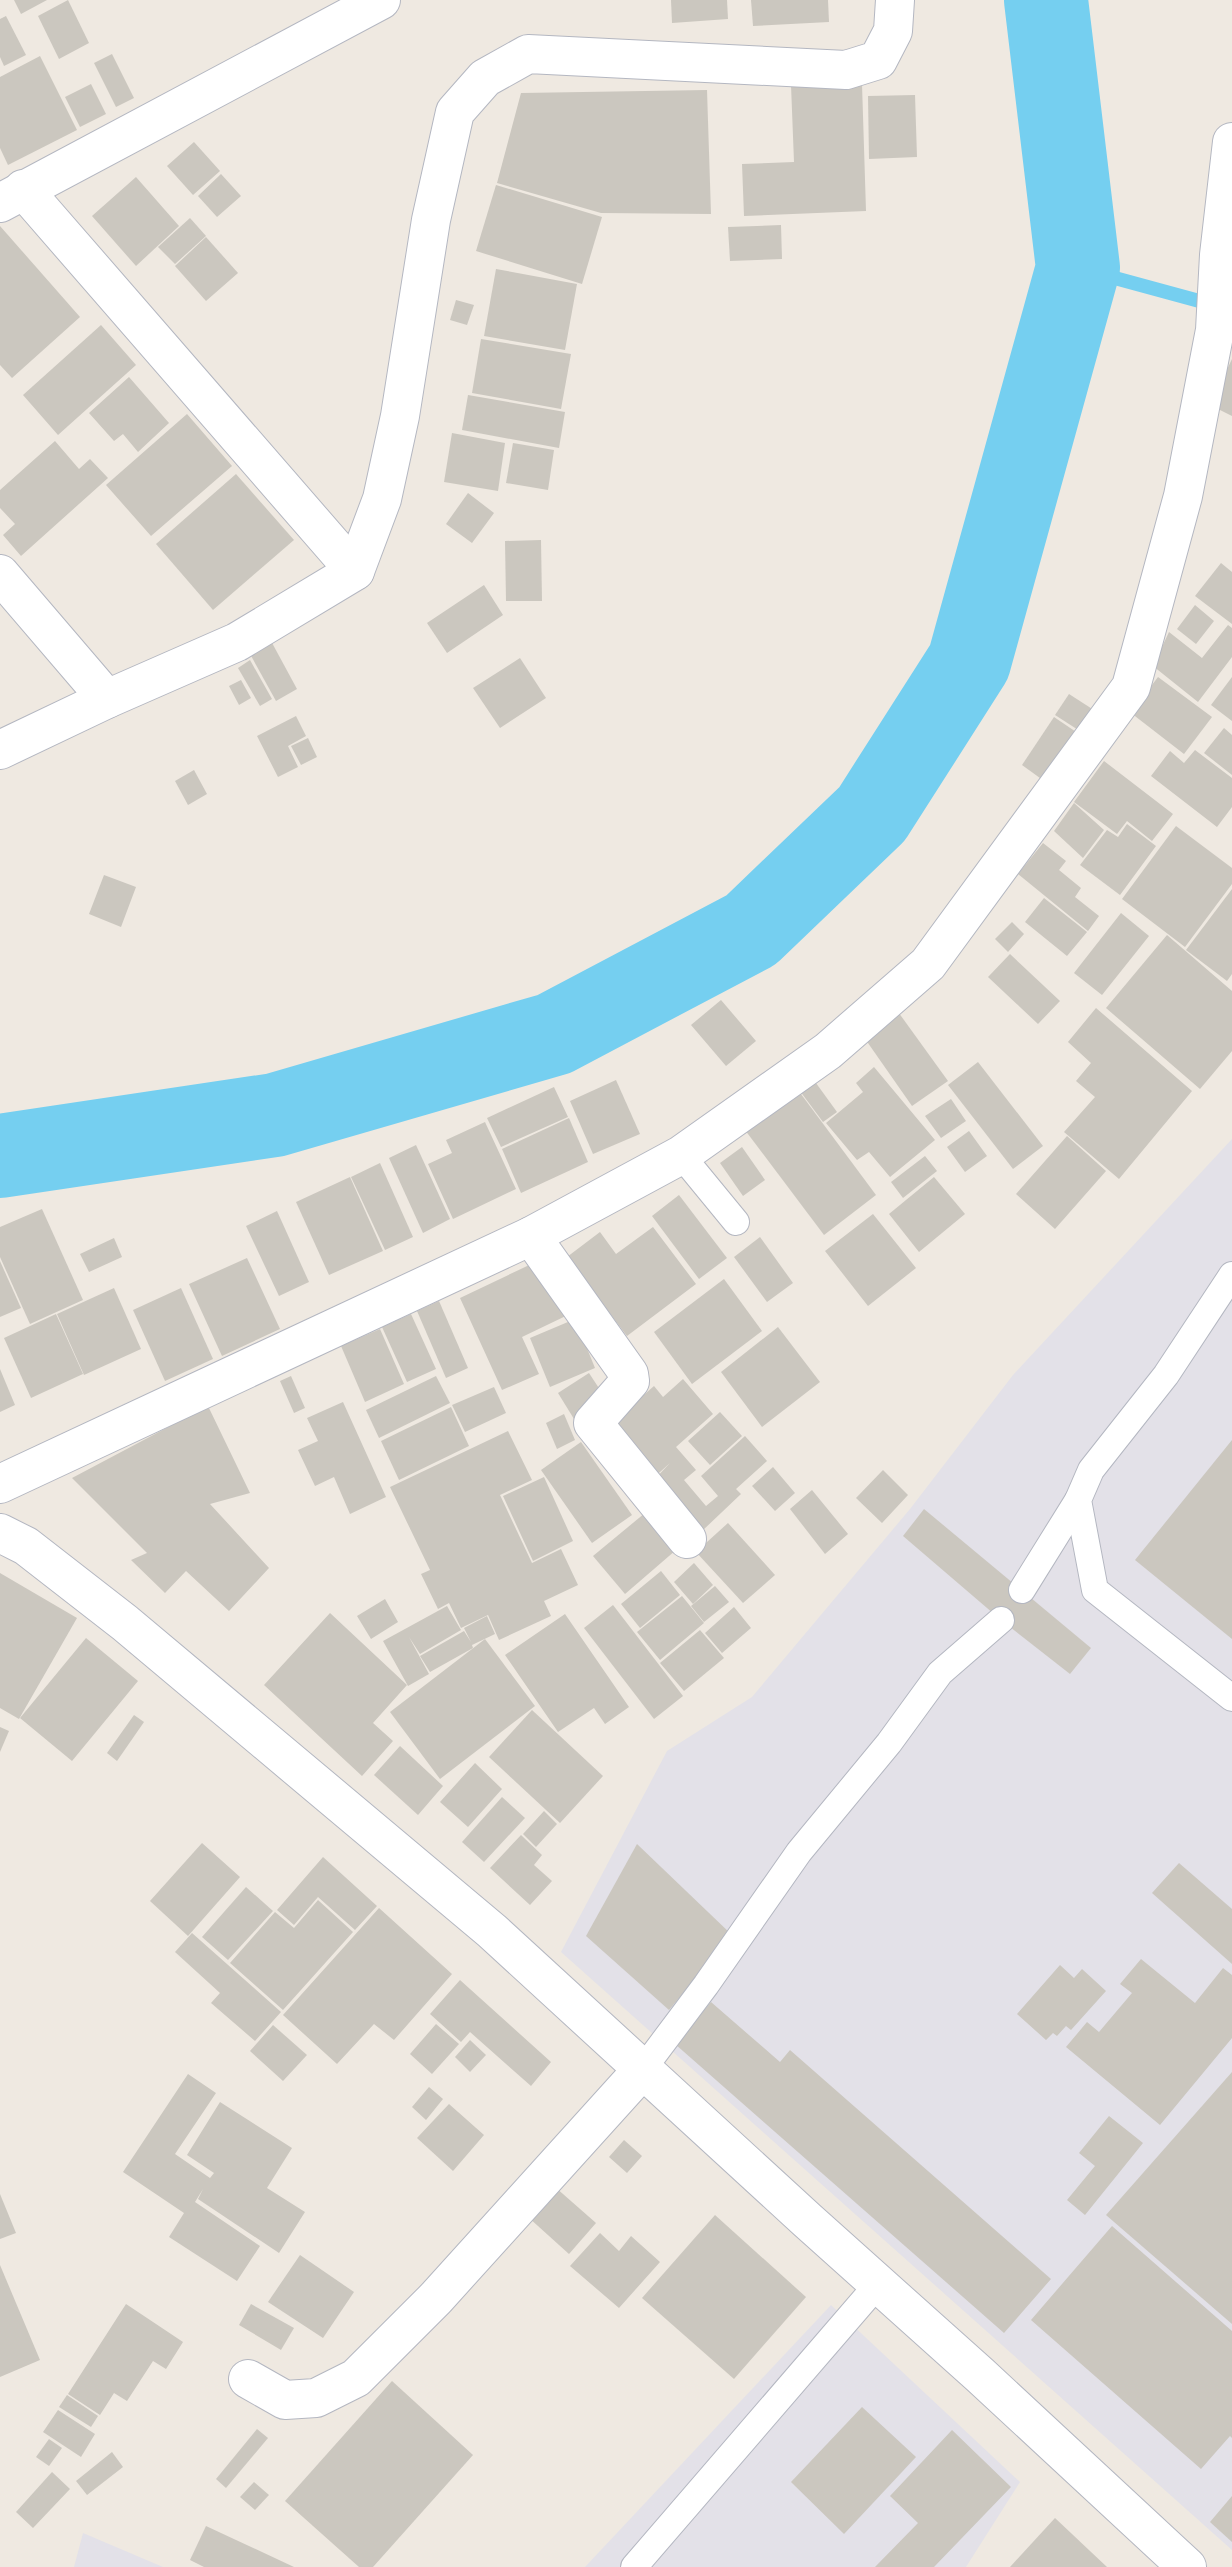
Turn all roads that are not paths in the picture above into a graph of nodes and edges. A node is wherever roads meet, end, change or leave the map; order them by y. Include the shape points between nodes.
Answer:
1 (381, 0) edge
2 (895, 0) edge
3 (1232, 142) edge
4 (12, 196) edge
5 (355, 571) junction
6 (0, 574) edge
7 (107, 699) junction
8 (0, 750) edge
9 (681, 1155) junction
10 (736, 1222) dead end
11 (531, 1236) junction
12 (1232, 1275) edge
13 (0, 1484) edge
14 (1079, 1500) junction
15 (0, 1533) edge
16 (687, 1539) dead end
17 (1022, 1590) dead end
18 (1000, 1620) dead end
19 (1232, 1698) edge
20 (643, 2069) junction
21 (878, 2284) junction
22 (248, 2379) dead end
23 (640, 2565) edge
24 (1187, 2567) edge

1 - 4 street
2 - 5 street via 893,31 878,60 846,70 528,54 485,78 455,112 431,219 382,499
3 - 9 street via 1215,330 1183,496 1131,687 928,964 828,1051
4 - 5 street
5 - 7 street via 237,642
6 - 7 street
7 - 8 street
9 - 10 lane
9 - 11 street
11 - 13 street
11 - 16 street via 629,1374 630,1381 593,1423
12 - 14 lane via 1166,1375 1091,1470
14 - 17 lane
14 - 19 lane via 1095,1590
15 - 20 street via 26,1546 274,1746 492,1931
18 - 20 lane via 940,1673 799,1852
20 - 21 street
20 - 22 street via 436,2298 356,2378 316,2398 285,2400
21 - 23 lane
21 - 24 street

